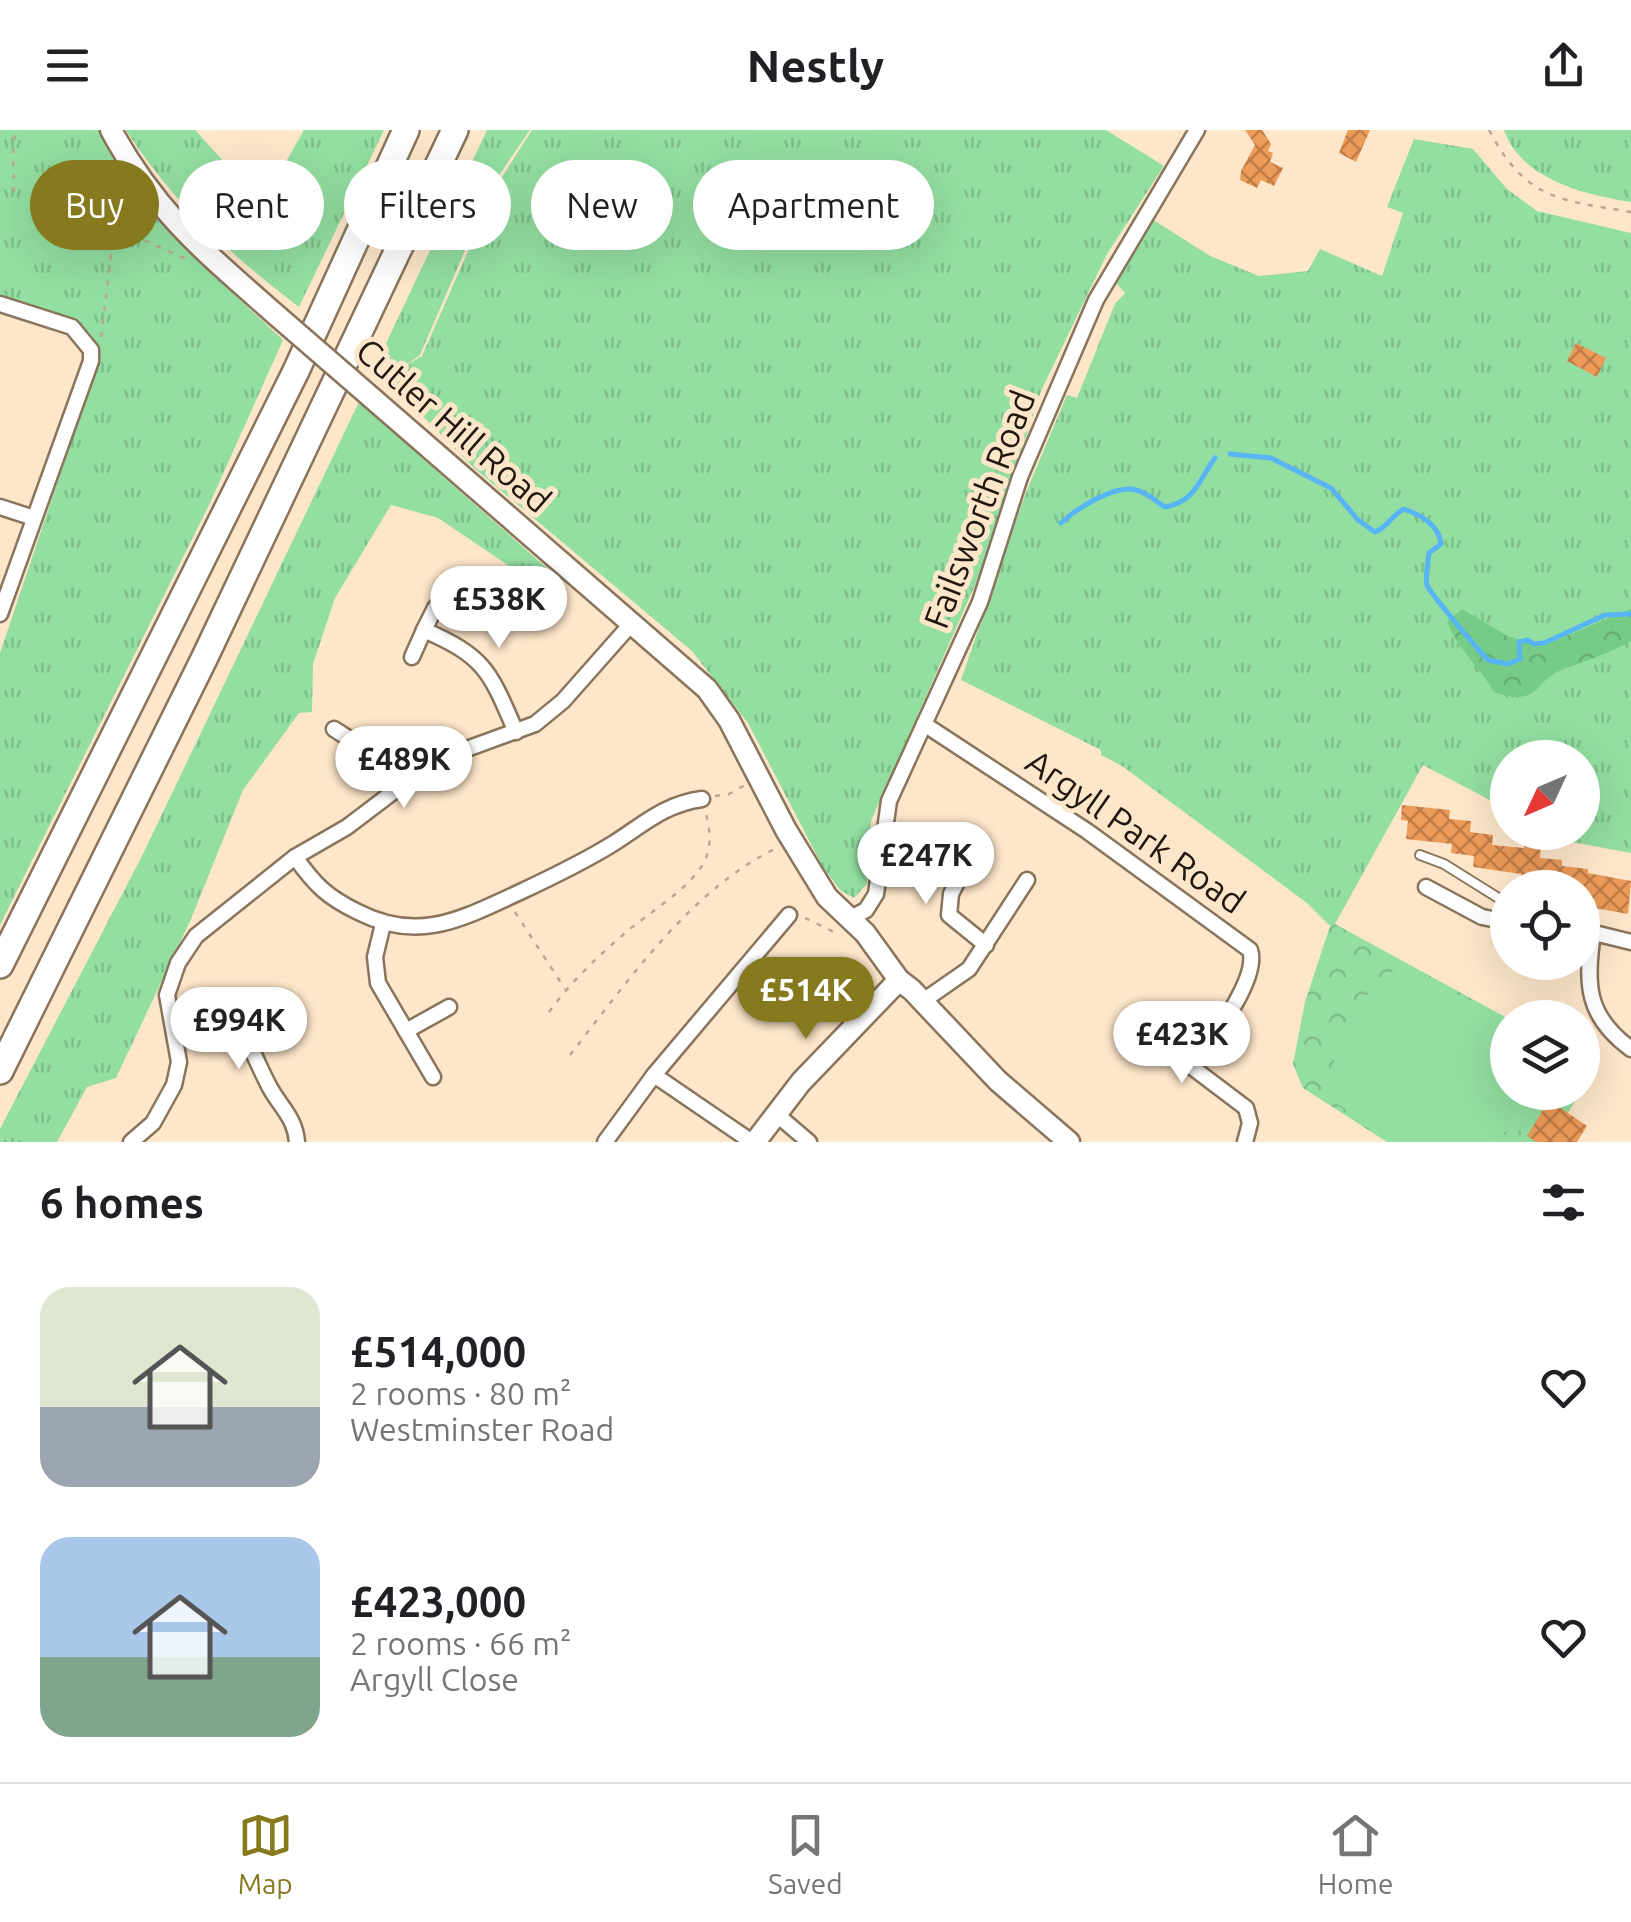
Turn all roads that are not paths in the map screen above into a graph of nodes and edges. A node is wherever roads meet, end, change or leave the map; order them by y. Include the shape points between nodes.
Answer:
1 (111, 130) edge
2 (406, 130) edge
3 (454, 130) edge
4 (1197, 130) edge
5 (0, 304) edge
6 (0, 507) edge
7 (34, 518) junction
8 (451, 586) dead end
9 (0, 614) edge
10 (632, 623) junction
11 (424, 630) junction
12 (412, 657) dead end
13 (924, 724) junction
14 (516, 732) junction
15 (338, 752) dead end
16 (398, 788) junction
17 (702, 799) road end
18 (975, 847) dead end
19 (1420, 855) dead end
20 (295, 857) junction
21 (1027, 880) dead end
22 (1426, 887) dead end
23 (1490, 893) edge
24 (788, 915) road end
25 (1490, 919) edge
26 (384, 924) junction
27 (849, 928) junction
28 (1600, 935) edge
29 (1631, 942) edge
30 (986, 945) junction
31 (0, 966) edge
32 (899, 980) junction
33 (1589, 980) edge
34 (923, 1001) junction
35 (450, 1007) dead end
36 (172, 1020) junction
37 (1135, 1024) dead end
38 (406, 1031) junction
39 (1631, 1049) edge
40 (1192, 1067) junction
41 (0, 1071) edge
42 (654, 1075) junction
43 (433, 1077) dead end
44 (775, 1114) junction
45 (132, 1142) edge
46 (297, 1142) edge
47 (605, 1142) edge
48 (754, 1142) edge
49 (809, 1142) edge
50 (1069, 1142) edge
51 (1245, 1142) edge

1 - 10 street, Cutler Hill Road, bridge via 150,193 201,249
2 - 31 highway via 296,371
3 - 41 highway
4 - 13 street, Failsworth Road via 1096,300 1020,476 980,602
5 - 7 street via 72,327 91,350
6 - 7 street
7 - 9 street
8 - 11 street
10 - 14 street via 564,701
10 - 27 street, Cutler Hill Road via 708,689
11 - 12 street
11 - 14 street via 480,662
13 - 27 street, Failsworth Road via 890,801 876,894
13 - 40 street, Argyll Park Road via 1250,950 1252,964 1227,1018
14 - 16 street via 451,753
15 - 16 street via 341,733
16 - 20 street
17 - 26 street via 663,809 614,843 450,922
18 - 30 street via 948,915
19 - 23 lane
20 - 26 street via 323,893
20 - 36 street via 190,943 169,986
21 - 30 street
22 - 25 street
24 - 42 street
26 - 38 street via 378,983
27 - 32 street, Cutler Hill Road
28 - 29 street
30 - 34 street via 969,969
32 - 34 street, Cutler Hill Road
32 - 44 street
33 - 39 street via 1600,1020
34 - 50 street, Cutler Hill Road via 998,1081
35 - 38 street
36 - 45 street via 179,1062 174,1085 153,1124
36 - 46 street via 214,1016 243,1032 292,1119
37 - 40 street
38 - 43 street
40 - 51 street via 1246,1108
42 - 47 street
42 - 48 street
44 - 48 street
44 - 49 street

